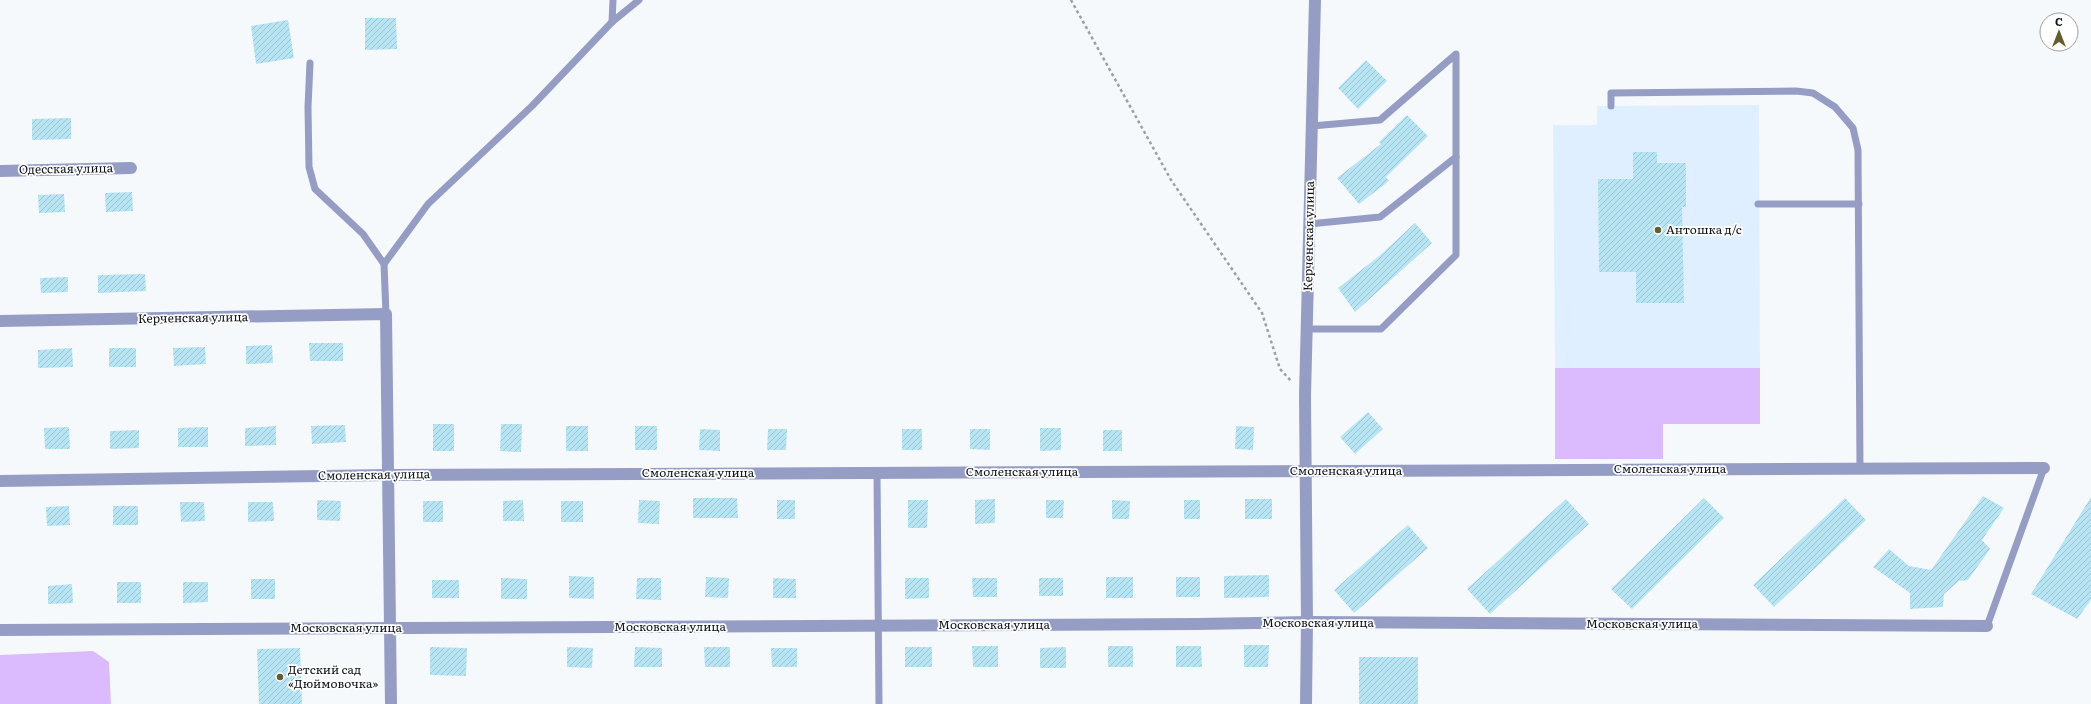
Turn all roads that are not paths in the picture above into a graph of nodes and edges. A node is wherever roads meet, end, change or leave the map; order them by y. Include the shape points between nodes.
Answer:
1 (613, 0) edge
2 (639, 0) edge
3 (1315, 0) edge
4 (612, 22) junction
5 (310, 63) dead end
6 (1611, 106) dead end
7 (1312, 126) junction
8 (1456, 157) junction
9 (131, 168) dead end
10 (0, 170) edge
11 (1758, 204) dead end
12 (1859, 204) junction
13 (1309, 224) junction
14 (384, 264) junction
15 (386, 314) junction
16 (0, 321) edge
17 (1306, 329) junction
18 (2044, 468) joint
19 (1860, 469) junction
20 (1305, 471) junction
21 (878, 473) junction
22 (388, 475) junction
23 (0, 481) edge
24 (1307, 622) junction
25 (879, 626) junction
26 (1987, 626) joint
27 (390, 628) junction
28 (0, 630) edge
29 (391, 704) edge
30 (879, 704) edge
31 (1306, 704) edge

1 - 4 lane
2 - 4 lane
3 - 7 street, Керченская улица
4 - 14 lane via 532,106 428,204
5 - 14 lane via 310,168 315,189 363,234
6 - 12 lane via 1611,93 1813,92 1835,107 1853,128 1858,150
7 - 8 lane via 1380,120 1456,54
7 - 13 street, Керченская улица
8 - 13 lane via 1380,217
8 - 17 lane via 1456,255 1380,329
9 - 10 street, Одесская улица
11 - 12 lane
12 - 19 lane
13 - 17 street, Керченская улица
14 - 15 lane
15 - 16 street, Керченская улица
15 - 22 street
17 - 20 street, Керченская улица
18 - 19 street, Смоленская улица
18 - 26 lane
19 - 20 street, Смоленская улица
20 - 21 street, Смоленская улица
20 - 24 street, Керченская улица
21 - 22 street, Смоленская улица
21 - 25 lane
22 - 23 street, Смоленская улица
22 - 27 street
24 - 25 street, Московская улица
24 - 26 street, Московская улица
24 - 31 street, Керченская улица
25 - 27 street, Московская улица
25 - 30 lane
27 - 28 street, Московская улица
27 - 29 street

